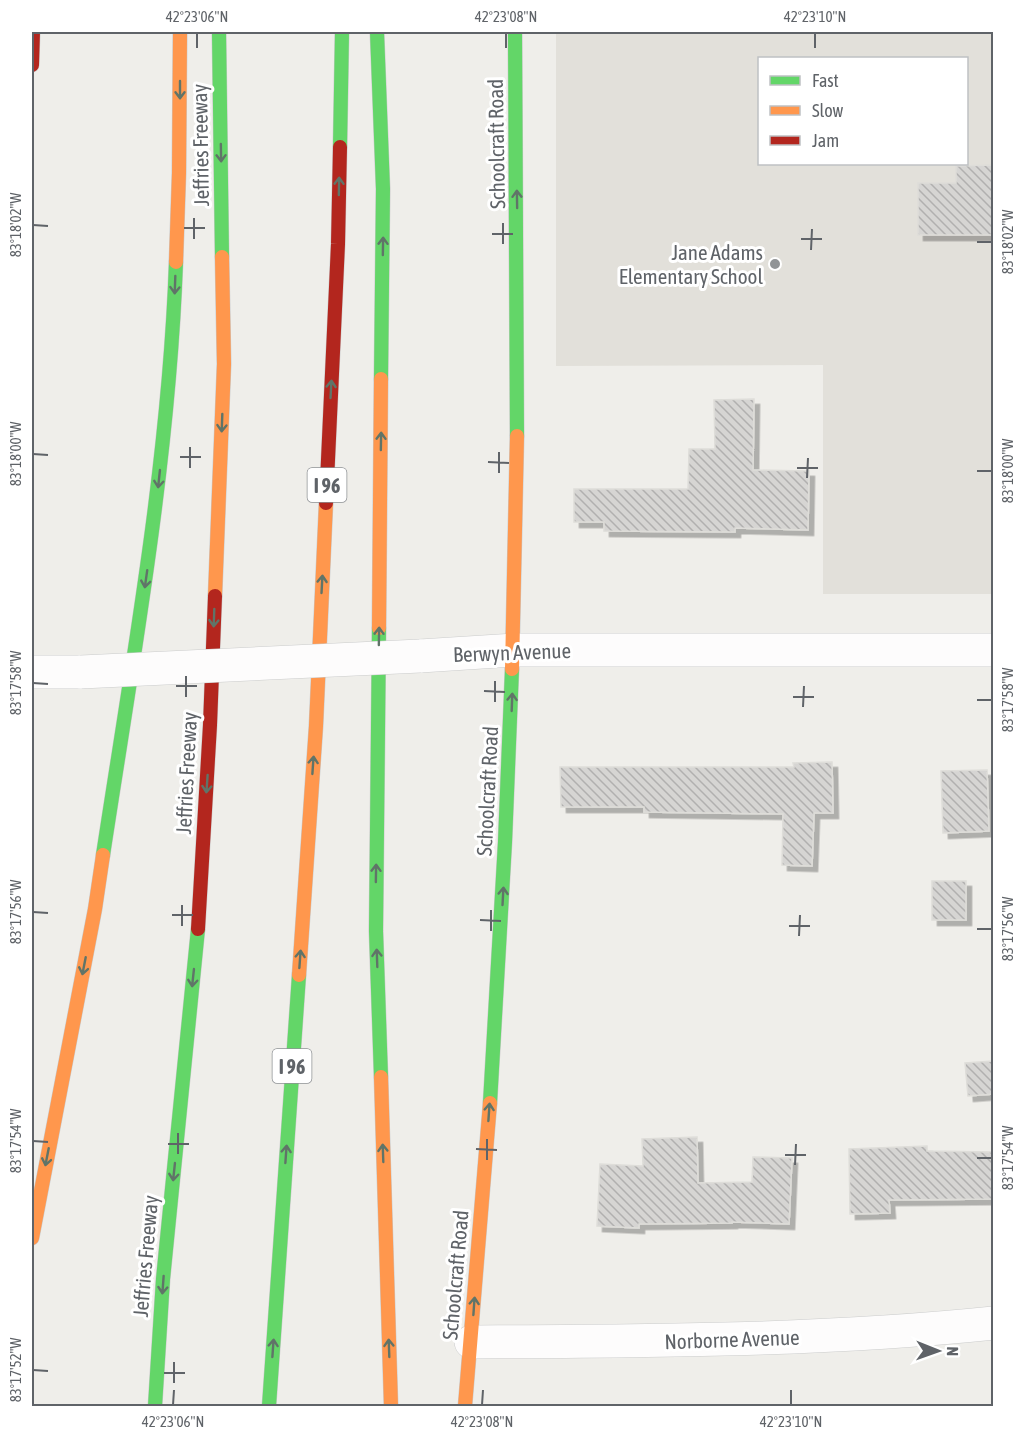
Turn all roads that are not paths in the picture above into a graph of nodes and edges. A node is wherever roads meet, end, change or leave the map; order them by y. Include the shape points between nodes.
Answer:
1 (33, 32) edge
2 (180, 32) edge
3 (219, 32) edge
4 (342, 32) edge
5 (377, 32) edge
6 (515, 32) edge
7 (32, 65) edge
8 (514, 650) junction
9 (993, 650) edge
10 (32, 672) edge
11 (32, 1239) edge
12 (993, 1323) edge
13 (471, 1342) junction
14 (155, 1407) edge
15 (269, 1407) edge
16 (391, 1407) edge
17 (465, 1407) edge

1 - 7 main road
2 -> 11 main road via 173,339 154,521 95,909
3 -> 14 main road, Jeffries Freeway via 224,364 210,726 196,945
15 -> 4 main road, I 96 via 316,726 338,244
16 -> 5 main road via 376,931 383,201
8 -> 6 main road, Schoolcraft Road via 519,300
8 - 9 street, Berwyn Avenue
8 - 10 street, Berwyn Avenue, bridge
13 -> 8 main road, Schoolcraft Road via 497,1001
12 - 13 street, Norborne Avenue via 908,1332 691,1341
13 - 17 main road, Schoolcraft Road

